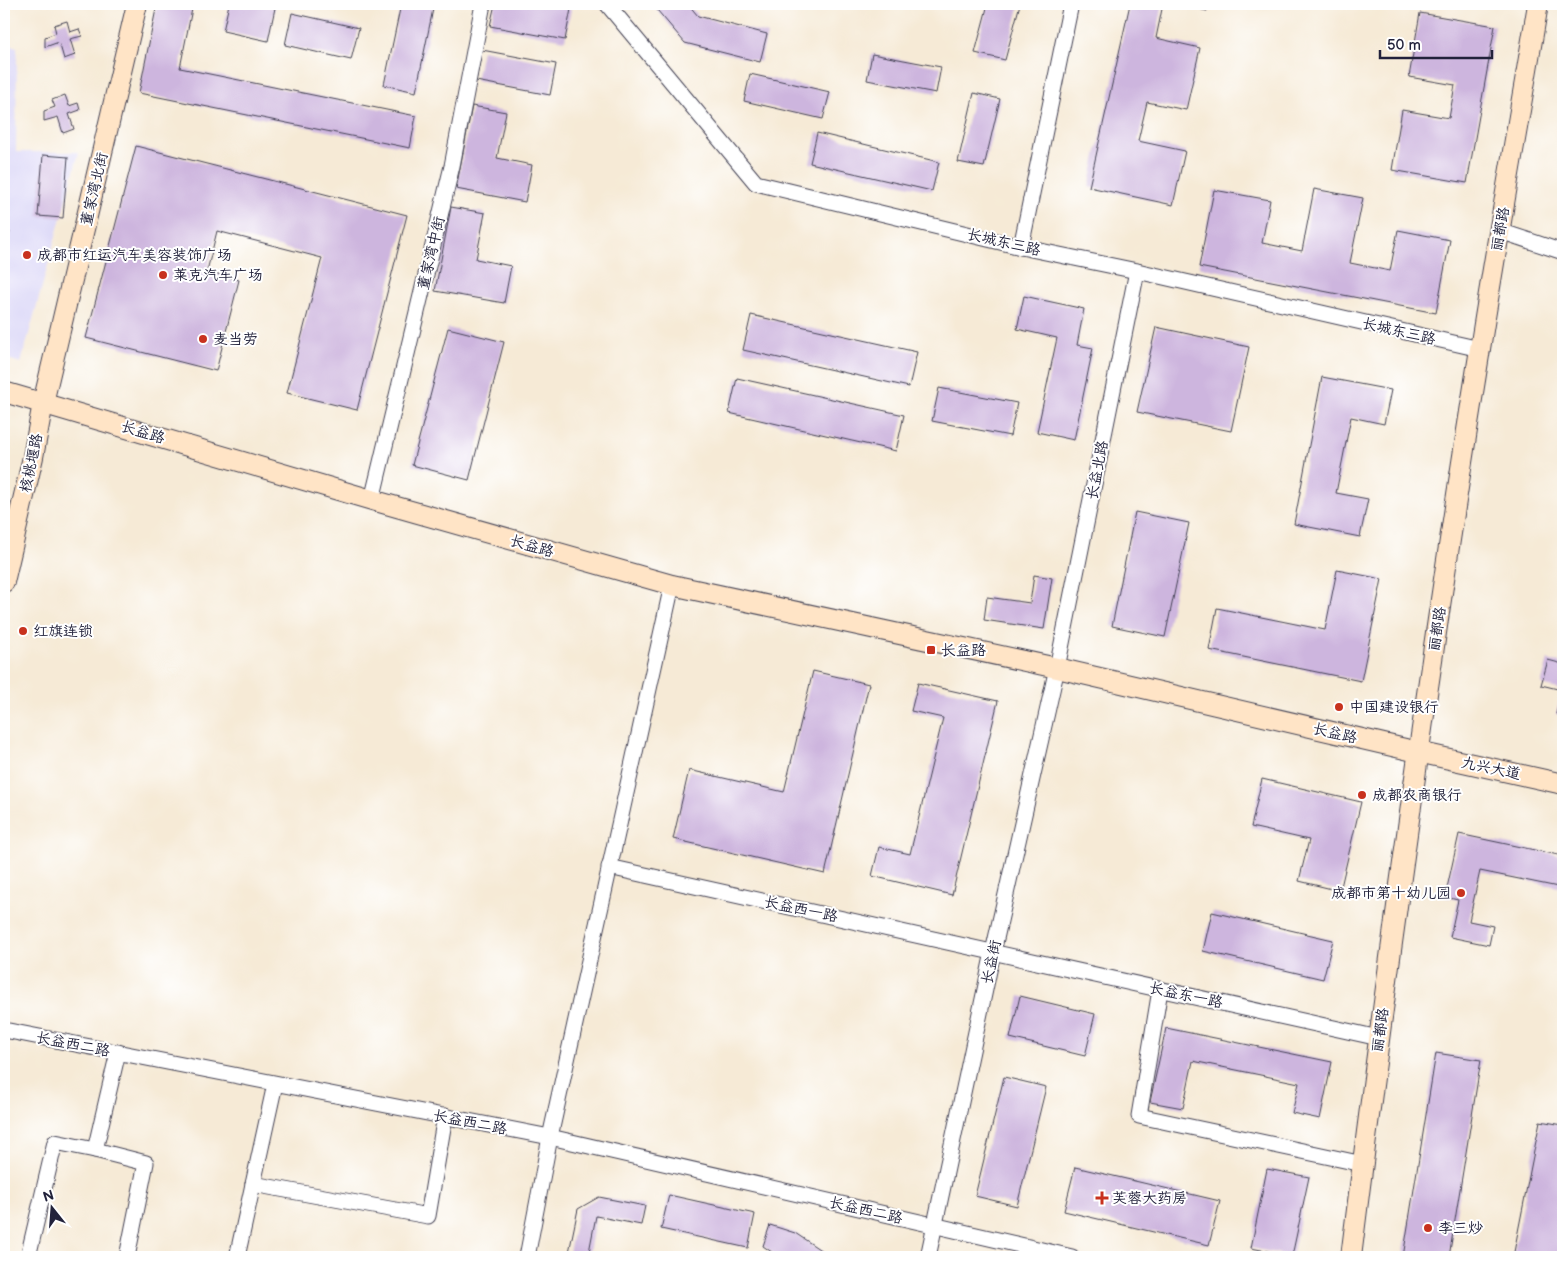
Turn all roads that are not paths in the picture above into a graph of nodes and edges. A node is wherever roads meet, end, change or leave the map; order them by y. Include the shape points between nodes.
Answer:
1 (137, 4) edge
2 (483, 4) edge
3 (607, 4) edge
4 (1071, 4) edge
5 (1538, 4) edge
6 (1500, 231) junction
7 (1021, 247) junction
8 (1563, 252) edge
9 (1136, 272) junction
10 (1480, 349) junction
11 (4, 392) edge
12 (44, 403) junction
13 (372, 500) junction
14 (4, 582) edge
15 (672, 585) junction
16 (1057, 668) junction
17 (1418, 752) junction
18 (1563, 784) edge
19 (609, 867) junction
20 (993, 952) junction
21 (1160, 990) junction
22 (4, 1030) edge
23 (1379, 1038) junction
24 (118, 1052) junction
25 (275, 1084) junction
26 (444, 1116) junction
27 (550, 1137) junction
28 (95, 1150) junction
29 (1363, 1164) junction
30 (253, 1184) junction
31 (934, 1226) junction
32 (28, 1257) edge
33 (127, 1257) edge
34 (237, 1257) edge
35 (527, 1257) edge
36 (928, 1257) edge
37 (1072, 1257) edge
38 (1351, 1257) edge

1 - 12 street, 董家湾北街
2 - 13 street, 董家湾中街 via 452,166
3 - 7 street, 长城东三路 via 756,183
4 - 7 street
5 - 6 street, 丽都路
6 - 8 street
6 - 10 street, 丽都路
7 - 9 street, 长城东三路
9 - 10 street, 长城东三路
9 - 16 street, 长益北路
10 - 17 street, 丽都路
11 - 12 street, 长益路
12 - 13 street, 长益路
12 - 14 street, 核桃堰路
13 - 15 street, 长益路
15 - 16 street, 长益路
15 - 19 street
16 - 17 street, 长益路
16 - 20 street, 长益街
17 - 18 street, 九兴大道
17 - 23 street, 丽都路
19 - 20 street, 长益西一路
19 - 27 street
20 - 21 street, 长益东一路
20 - 31 street, 长益街
21 - 23 street, 长益东一路
21 - 29 street via 1139,1116
22 - 24 street, 长益西二路
23 - 29 street, 丽都路
24 - 25 street, 长益西二路
24 - 28 street
25 - 26 street, 长益西二路
25 - 30 street
26 - 27 street, 长益西二路
26 - 30 street via 428,1216
27 - 31 street, 长益西二路
27 - 35 street
28 - 32 street via 55,1142
28 - 33 street via 146,1163
29 - 38 street, 丽都路
30 - 34 street
31 - 36 street, 长益街
31 - 37 street, 长益西二路

